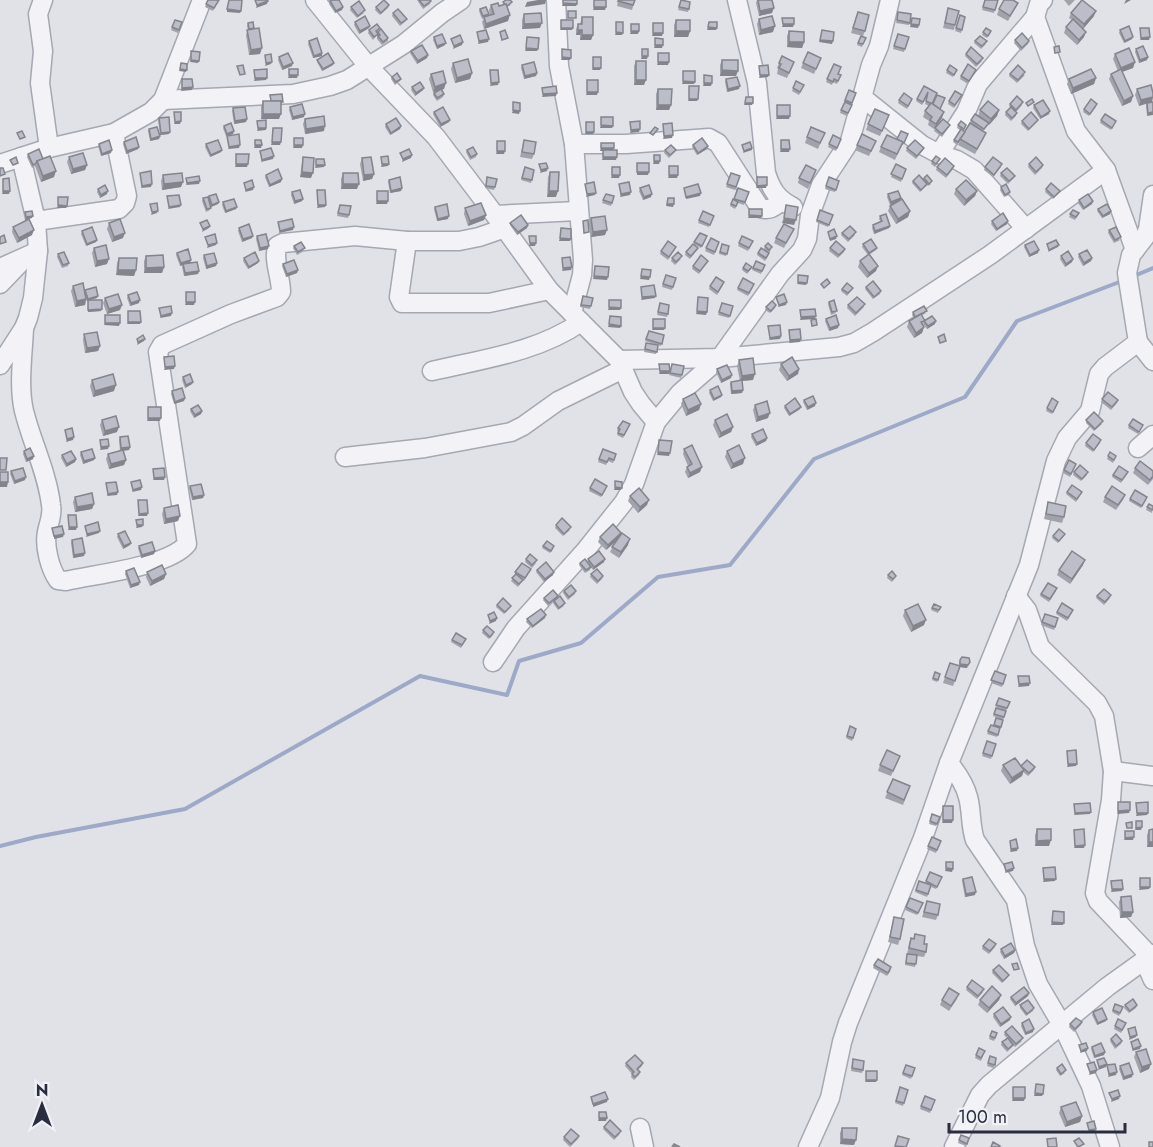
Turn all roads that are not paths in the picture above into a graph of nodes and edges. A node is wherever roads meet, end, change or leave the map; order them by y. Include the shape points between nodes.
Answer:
1 (44, 0) edge
2 (202, 0) edge
3 (315, 0) edge
4 (461, 0) edge
5 (556, 0) edge
6 (736, 0) edge
7 (890, 0) edge
8 (1036, 5) edge
9 (369, 66) junction
10 (862, 97) junction
11 (163, 100) junction
12 (114, 133) junction
13 (574, 144) junction
14 (49, 148) junction
15 (939, 154) junction
16 (21, 157) junction
17 (0, 164) edge
18 (1106, 170) junction
19 (1153, 195) edge
20 (782, 201) junction
21 (578, 211) junction
22 (810, 215) junction
23 (36, 221) junction
24 (500, 221) junction
25 (1026, 229) junction
26 (406, 241) junction
27 (1134, 250) junction
28 (30, 255) junction
29 (0, 268) edge
30 (0, 284) edge
31 (549, 290) junction
32 (576, 317) junction
33 (24, 328) junction
34 (1138, 342) junction
35 (720, 358) junction
36 (1153, 361) edge
37 (0, 365) edge
38 (621, 365) junction
39 (432, 371) dead end
40 (657, 422) junction
41 (1153, 435) edge
42 (1138, 448) dead end
43 (345, 457) dead end
44 (1016, 596) junction
45 (493, 662) dead end
46 (950, 763) junction
47 (1113, 771) junction
48 (1153, 776) edge
49 (1149, 956) edge
50 (1153, 980) edge
51 (1062, 1025) junction
52 (640, 1128) dead end
53 (644, 1147) edge
54 (808, 1147) edge
55 (954, 1147) edge
56 (1110, 1147) edge

1 - 14 street via 38,14
2 - 11 street
3 - 9 street
4 - 9 street
5 - 13 street via 559,66
6 - 20 street via 757,83 766,173 770,187
7 - 10 street
8 - 15 street via 978,84 966,112
8 - 18 street via 1076,131
9 - 11 street via 347,80 293,94
9 - 24 street via 436,137
10 - 15 street
10 - 22 street via 850,141 827,172
11 - 12 street
12 - 14 street
12 - 23 street via 125,202 119,208
13 - 20 street via 709,138 718,143 760,208 773,208
13 - 21 street
14 - 16 street
15 - 25 street via 974,170
16 - 17 street
16 - 23 street
18 - 25 street
18 - 27 street
19 - 27 street via 1148,229
20 - 22 street
21 - 24 street
21 - 32 street via 583,261
22 - 35 street via 802,250 780,274
23 - 28 street
24 - 26 street via 479,237
24 - 31 street
25 - 35 street via 854,343
26 - 31 street via 399,297 402,303 489,303
26 - 33 street via 355,236 283,243 275,253 281,285 277,297 162,345 158,352 187,544 147,565 66,581 53,574 46,541 51,504 22,398
27 - 34 street via 1128,273
28 - 29 street
28 - 30 street
28 - 33 street via 33,298
31 - 32 street
32 - 38 street
32 - 39 street via 564,334 534,346
33 - 37 street
34 - 36 street
34 - 44 street via 1099,374 1090,411 1067,438 1056,461 1035,545
35 - 38 street
35 - 40 street via 680,393
38 - 40 street via 637,398
38 - 43 street via 511,432 425,448
40 - 45 street via 624,502 516,628
41 - 42 street
44 - 46 street
44 - 47 street via 1027,610 1040,647 1097,703 1104,716
46 - 51 street via 968,796 975,840 1016,900 1024,945 1038,984
46 - 54 street via 848,1023 830,1098
47 - 48 street
47 - 49 street via 1095,893
49 - 50 street
49 - 51 street
51 - 55 street via 980,1095
51 - 56 street via 1091,1086
52 - 53 street

